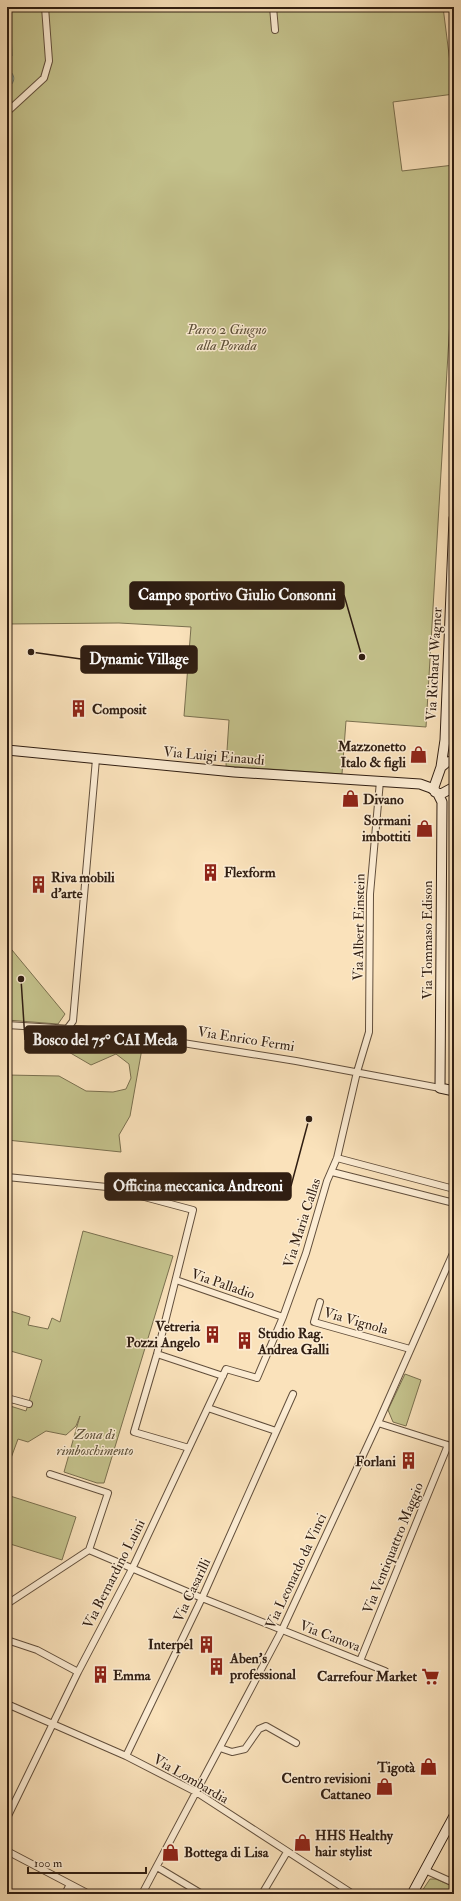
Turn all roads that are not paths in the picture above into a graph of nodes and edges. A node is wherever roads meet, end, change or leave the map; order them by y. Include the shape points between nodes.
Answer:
1 (45, 7) edge
2 (273, 7) edge
3 (275, 30) dead end
4 (7, 112) edge
5 (454, 518) edge
6 (445, 740) junction
7 (7, 750) edge
8 (454, 757) edge
9 (96, 759) junction
10 (454, 761) edge
11 (441, 768) junction
12 (380, 781) junction
13 (420, 784) junction
14 (454, 787) edge
15 (437, 792) junction
16 (7, 1025) edge
17 (67, 1029) junction
18 (357, 1072) junction
19 (440, 1088) junction
20 (454, 1091) edge
21 (337, 1158) junction
22 (332, 1172) junction
23 (7, 1177) edge
24 (454, 1189) edge
25 (454, 1202) edge
26 (454, 1251) edge
27 (176, 1280) junction
28 (320, 1302) dead end
29 (283, 1317) junction
30 (410, 1349) junction
31 (157, 1354) junction
32 (223, 1376) junction
33 (293, 1394) dead end
34 (7, 1398) edge
35 (29, 1404) dead end
36 (208, 1408) junction
37 (378, 1423) junction
38 (276, 1431) junction
39 (451, 1446) edge
40 (189, 1448) junction
41 (50, 1474) dead end
42 (89, 1550) junction
43 (132, 1569) junction
44 (202, 1598) junction
45 (7, 1604) edge
46 (282, 1630) junction
47 (7, 1640) edge
48 (360, 1661) junction
49 (385, 1671) dead end
50 (78, 1672) junction
51 (7, 1704) edge
52 (53, 1724) junction
53 (296, 1743) dead end
54 (220, 1748) junction
55 (126, 1756) junction
56 (196, 1792) junction
57 (454, 1816) edge
58 (7, 1818) edge
59 (7, 1851) edge
60 (287, 1852) junction
61 (157, 1867) junction
62 (425, 1870) junction
63 (454, 1883) edge
64 (70, 1884) junction
65 (65, 1894) edge
66 (89, 1894) edge
67 (142, 1894) edge
68 (202, 1894) edge
69 (262, 1894) edge
70 (353, 1894) edge
71 (412, 1894) edge

1 - 4 street via 49,61 44,78
2 - 3 street
5 - 6 street, Via Richard Wagner
6 - 8 street, Via Richard Wagner
6 - 11 street, Via Richard Wagner
7 - 9 street, Via Luigi Einaudi
9 - 12 street, Via Luigi Einaudi via 234,772
9 - 17 street via 73,1021
10 - 11 street via 447,762
11 - 13 street via 433,778
11 - 15 street, Via Richard Wagner via 434,785
12 - 13 street, Via Luigi Einaudi
12 - 18 street, Via Albert Einstein via 370,894 369,1032
13 - 15 street, Via Luigi Einaudi
14 - 15 street via 443,793
15 - 19 street, Via Tommaso Edison via 442,802
16 - 17 street, Via Enrico Fermi
17 - 18 street, Via Enrico Fermi via 104,1031 296,1060
18 - 19 street, Via Enrico Fermi
18 - 21 street, Via Maria Callas
19 - 20 street, Via Enrico Fermi
21 - 22 street, Via Maria Callas
21 - 24 street
22 - 25 street
22 - 29 street, Via Maria Callas
23 - 27 street, Via Palladio via 107,1187 193,1210
26 - 30 street, Via Leonardo da Vinci
27 - 29 street, Via Palladio
27 - 31 street
28 - 30 street, Via Vignola via 314,1322
29 - 32 street, Via Maria Callas via 257,1378 226,1369
30 - 37 street, Via Leonardo da Vinci
31 - 32 street
31 - 40 street via 134,1432
32 - 36 street, Via Bernardino Luini
33 - 38 street, Via Casarilli
34 - 35 street
36 - 38 street
36 - 40 street, Via Bernardino Luini
37 - 39 street
37 - 46 street, Via Leonardo da Vinci
38 - 44 street, Via Casarilli
39 - 48 street, Via Ventiquattro Maggio
40 - 43 street, Via Bernardino Luini
41 - 42 street via 108,1493
42 - 43 street, Via Canova
42 - 45 street
43 - 44 street, Via Canova
43 - 50 street, Via Bernardino Luini
44 - 46 street, Via Canova
44 - 55 street, Via Casarilli
46 - 48 street, Via Canova
46 - 54 street, Via Leonardo da Vinci
47 - 50 street via 37,1650
48 - 49 street, Via Canova
50 - 52 street, Via Bernardino Luini
51 - 52 street, Via Lombardia
52 - 55 street, Via Lombardia
52 - 58 street, Via Bernardino Luini
53 - 54 street via 266,1726 259,1729 245,1749 232,1752
54 - 56 street, Via Leonardo da Vinci
55 - 56 street, Via Lombardia
56 - 60 street, Via Lombardia
56 - 61 street, Via Leonardo da Vinci
57 - 62 street
59 - 64 street
60 - 69 street
60 - 70 street, Via Lombardia
61 - 67 street, Via Leonardo da Vinci
61 - 68 street
62 - 63 street
62 - 71 street
64 - 65 street
64 - 66 street

